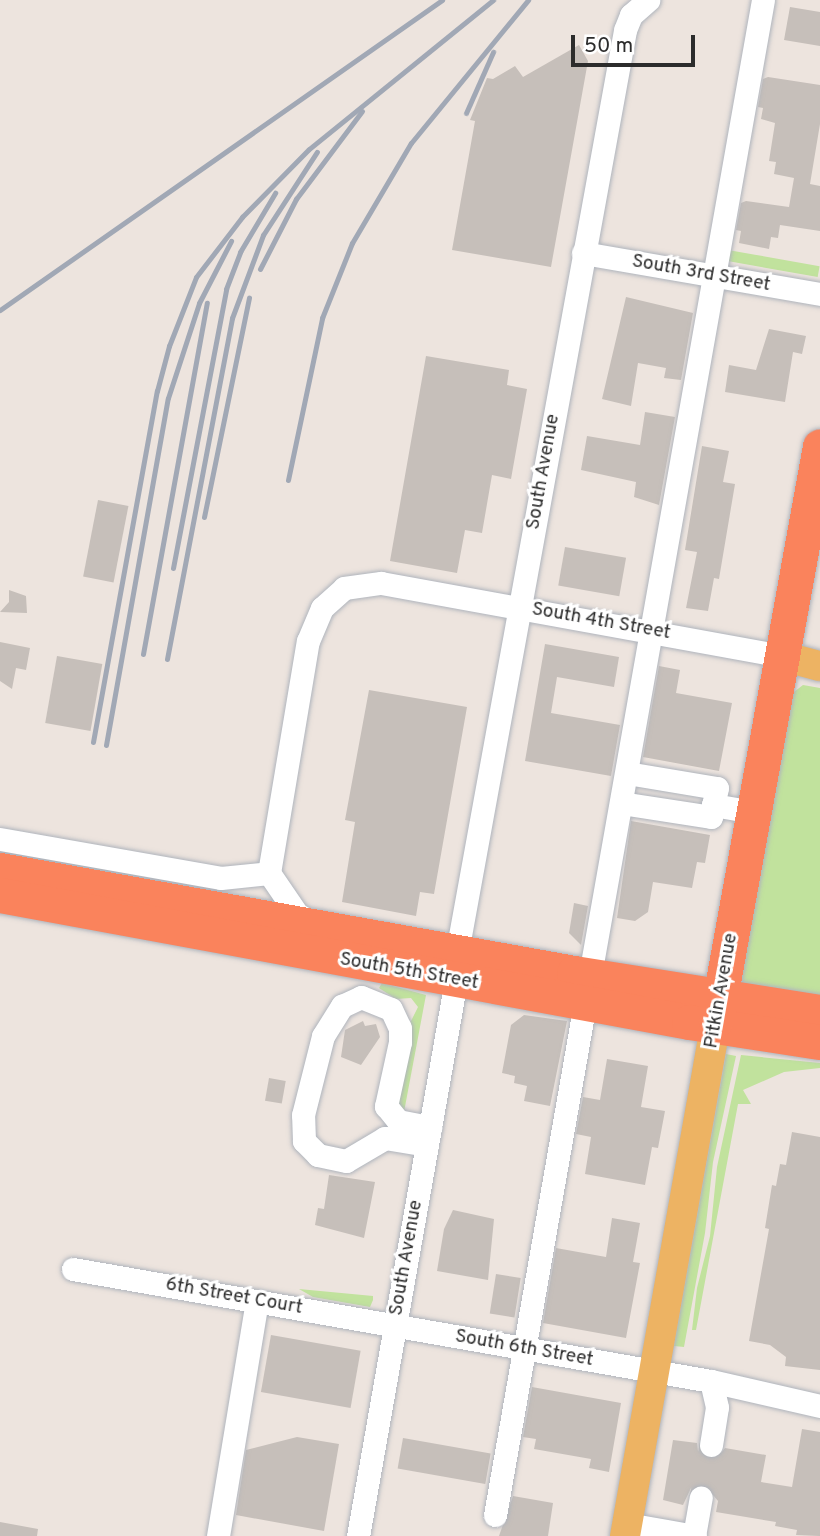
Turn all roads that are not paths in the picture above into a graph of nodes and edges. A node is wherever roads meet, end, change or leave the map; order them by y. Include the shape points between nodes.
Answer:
1 (648, 0) edge
2 (764, 0) edge
3 (583, 253) junction
4 (715, 276) junction
5 (820, 294) edge
6 (820, 446) edge
7 (519, 608) junction
8 (652, 631) junction
9 (782, 656) junction
10 (820, 666) edge
11 (627, 773) junction
12 (621, 803) junction
13 (713, 805) junction
14 (754, 812) junction
15 (0, 839) edge
16 (0, 870) edge
17 (269, 873) junction
18 (0, 894) edge
19 (247, 928) junction
20 (328, 930) junction
21 (456, 966) junction
22 (583, 984) junction
23 (820, 1012) edge
24 (718, 1013) junction
25 (820, 1042) edge
26 (386, 1106) junction
27 (429, 1136) junction
28 (376, 1142) junction
29 (74, 1269) dead end
30 (257, 1301) junction
31 (395, 1326) junction
32 (523, 1349) junction
33 (654, 1373) junction
34 (711, 1381) junction
35 (820, 1406) edge
36 (710, 1445) tunnel mouth
37 (701, 1498) tunnel mouth
38 (495, 1515) dead end
39 (626, 1530) edge
40 (218, 1536) edge
41 (358, 1536) edge
42 (695, 1536) edge

1 - 3 street, South Avenue via 631,15 625,30
2 - 4 street
3 - 4 street, South 3rd Street
3 - 7 street, South Avenue
4 - 5 street, South 3rd Street
4 - 8 street
6 - 9 highway, Pitkin Avenue
7 - 8 street, South 4th Street
7 - 17 street, South 4th Street via 381,583 344,588 331,597 314,622
7 - 21 street, South Avenue
8 - 9 street, South 4th Street
8 - 11 street
9 - 10 main road, South 4th Street
9 - 14 highway, Pitkin Avenue
11 - 12 street
11 - 13 street via 717,788
12 - 13 street via 711,817
12 - 22 street
13 - 14 street
14 - 24 highway, Pitkin Avenue
15 - 17 street via 225,879
16 - 19 highway, South 5th Street
17 - 20 street via 297,914
18 - 19 highway, South 5th Street
19 - 20 highway, South 5th Street
19 - 21 highway, South 5th Street
20 - 21 highway, South 5th Street
21 - 22 highway, South 5th Street
21 - 27 street, South Avenue
22 - 24 highway, South 5th Street
22 - 32 street
23 - 24 highway, South 5th Street
24 - 25 highway, South 5th Street
24 - 33 main road, Pitkin Avenue
26 - 27 street via 398,1121
26 - 28 street
26 - 28 street via 400,1028 391,1009 361,997 342,1006 328,1022 302,1134 310,1150 335,1161 346,1161
27 - 28 street
27 - 31 street, South Avenue
29 - 30 street, 6th Street Court
30 - 31 street, 6th Street Court
30 - 40 street
31 - 32 street, South 6th Street
31 - 41 street, South Avenue
32 - 33 street, South 6th Street
32 - 38 street
33 - 34 street, South 6th Street
33 - 39 main road, Pitkin Avenue
34 - 35 street, South 6th Street
34 - 36 street via 717,1407
37 - 42 street
39 - 42 street

